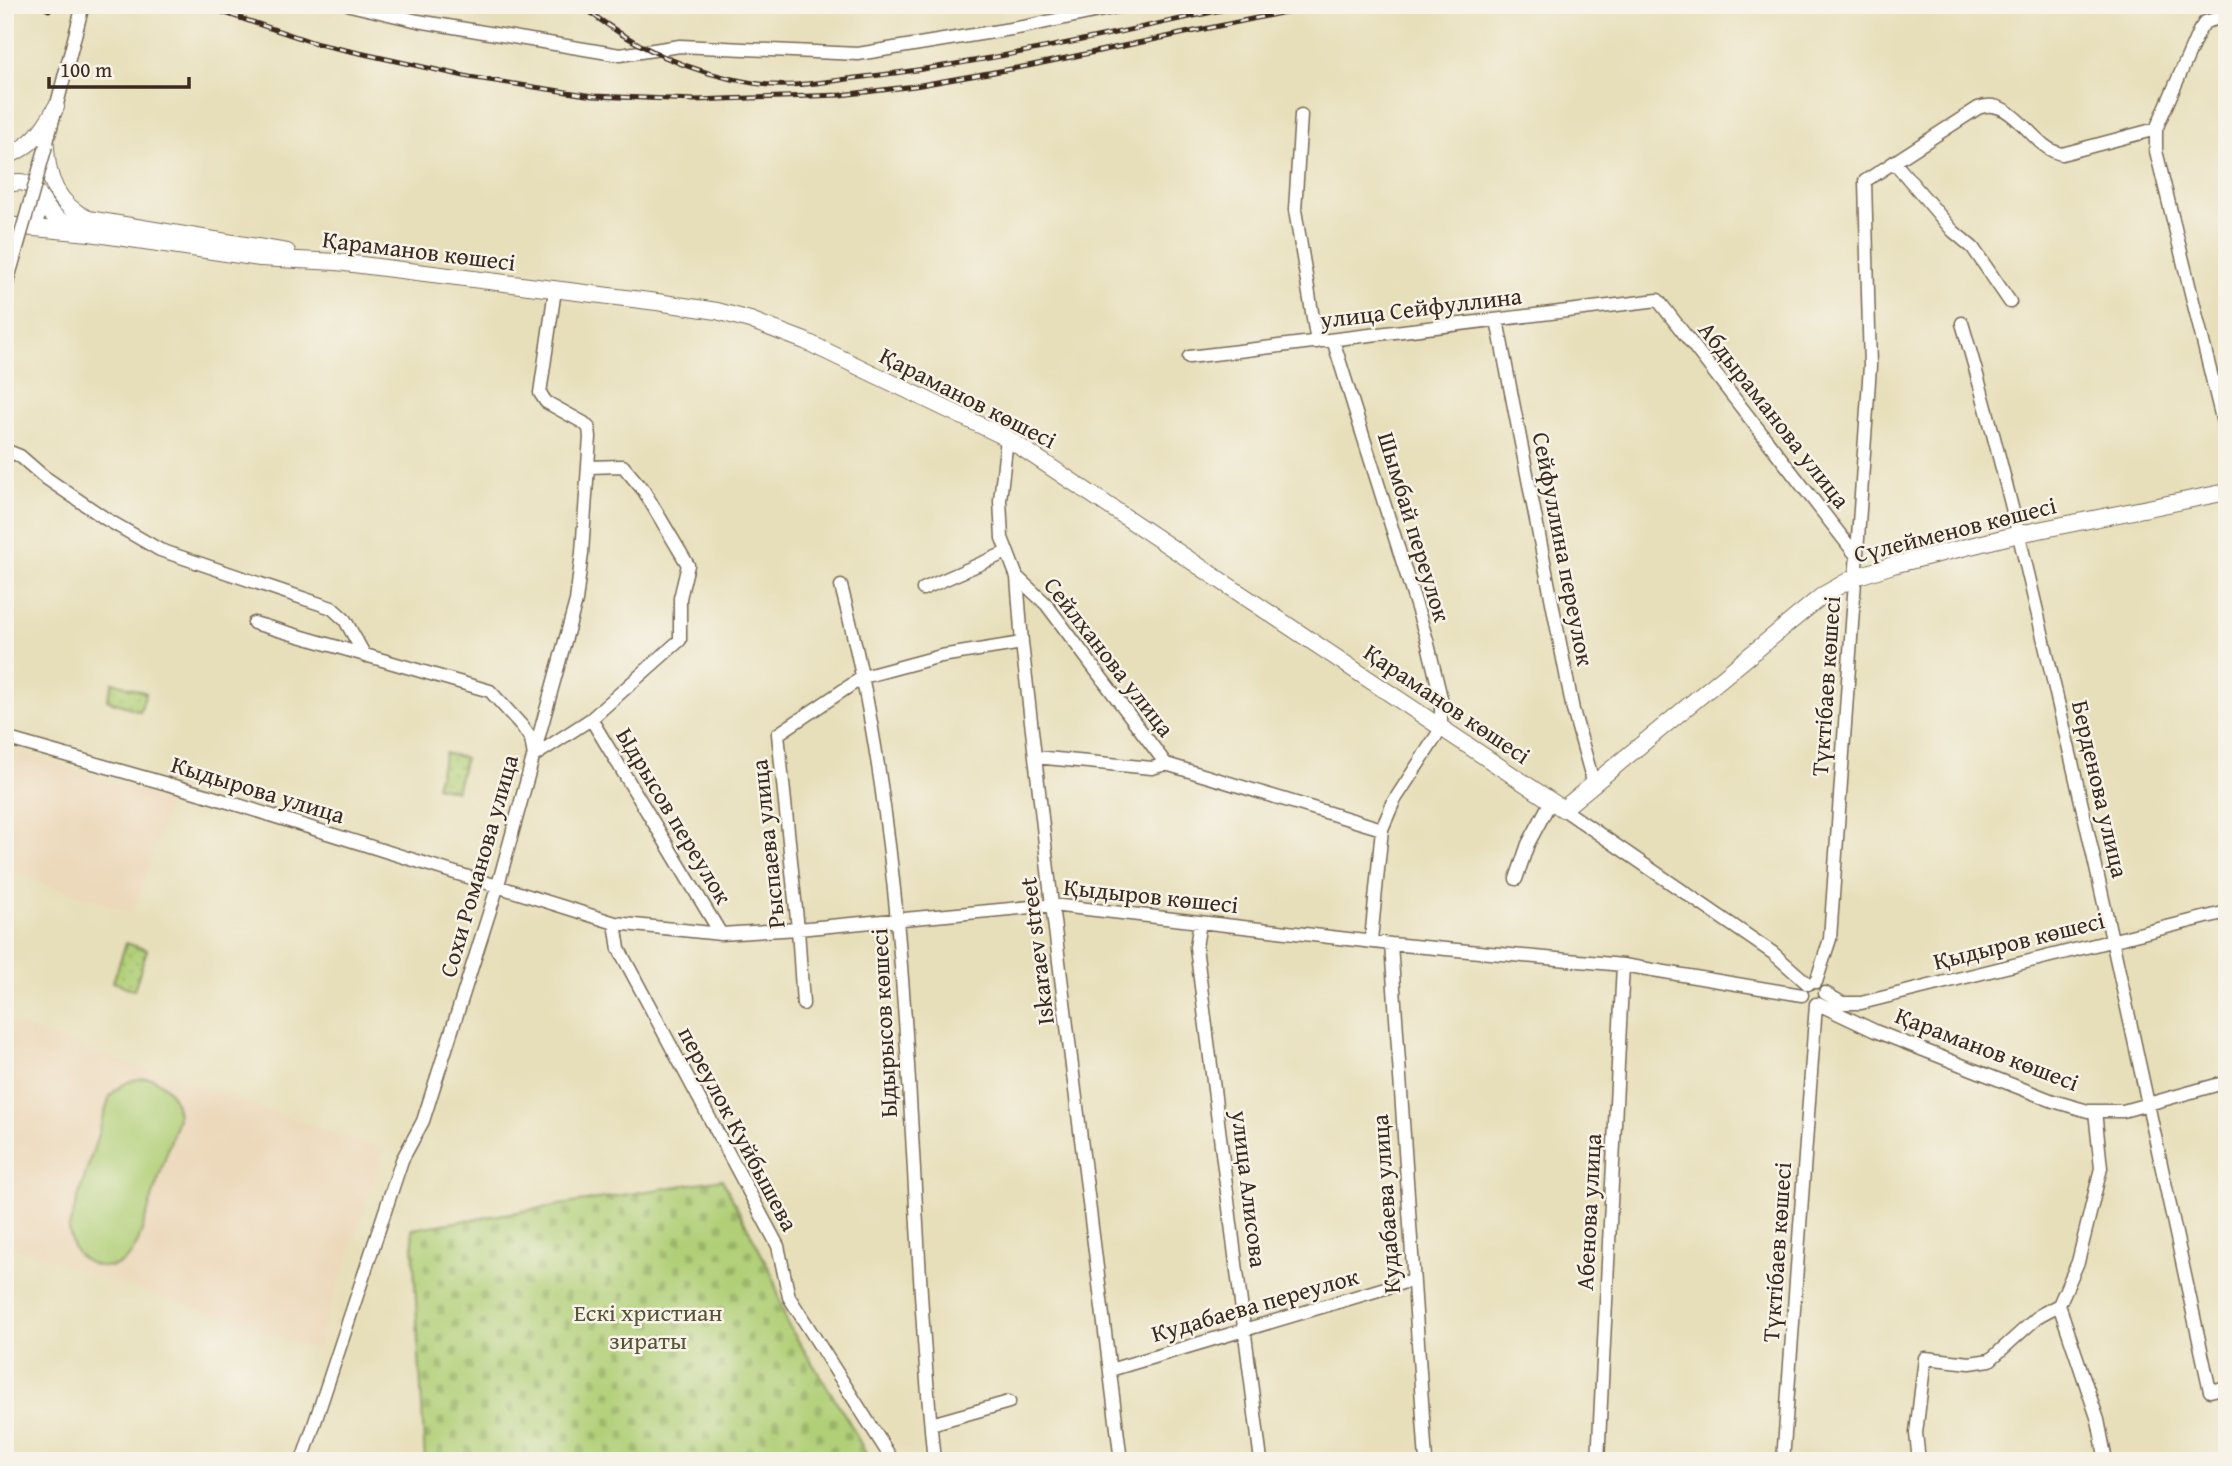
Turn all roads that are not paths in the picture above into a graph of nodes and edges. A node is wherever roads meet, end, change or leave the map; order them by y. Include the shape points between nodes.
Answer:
1 (83, 5) edge
2 (350, 5) edge
3 (1127, 5) edge
4 (2227, 16) edge
5 (57, 107) junction
6 (1301, 115) dead end
7 (2155, 129) junction
8 (46, 146) junction
9 (5, 157) edge
10 (1894, 162) junction
11 (8, 183) edge
12 (41, 200) junction
13 (12, 227) edge
14 (90, 233) junction
15 (337, 262) junction
16 (5, 290) edge
17 (555, 290) junction
18 (1658, 300) joint
19 (2010, 302) dead end
20 (1497, 320) junction
21 (1962, 323) dead end
22 (1333, 340) junction
23 (1317, 342) junction
24 (1189, 357) dead end
25 (1007, 438) junction
26 (2227, 439) edge
27 (5, 450) edge
28 (588, 467) junction
29 (2227, 492) edge
30 (2019, 534) junction
31 (1007, 552) junction
32 (1856, 555) junction
33 (1017, 576) junction
34 (1855, 577) junction
35 (841, 586) dead end
36 (923, 589) dead end
37 (254, 623) dead end
38 (1022, 643) junction
39 (365, 656) junction
40 (864, 677) junction
41 (591, 719) junction
42 (1441, 729) junction
43 (5, 738) edge
44 (534, 756) junction
45 (1035, 757) junction
46 (1166, 764) junction
47 (1594, 785) junction
48 (1557, 805) junction
49 (1382, 829) junction
50 (1516, 879) dead end
51 (498, 885) junction
52 (1052, 905) junction
53 (2227, 912) edge
54 (899, 918) junction
55 (1200, 922) junction
56 (615, 923) junction
57 (798, 929) junction
58 (721, 934) junction
59 (2114, 939) junction
60 (1371, 940) junction
61 (1391, 944) junction
62 (1623, 965) junction
63 (1809, 987) junction
64 (1820, 1000) junction
65 (1861, 1003) junction
66 (803, 1004) dead end
67 (1854, 1023) junction
68 (2227, 1082) edge
69 (2147, 1104) junction
70 (2095, 1111) junction
71 (1412, 1280) junction
72 (2059, 1305) junction
73 (1246, 1329) junction
74 (1110, 1370) junction
75 (2227, 1387) edge
76 (1009, 1402) dead end
77 (931, 1424) junction
78 (302, 1461) edge
79 (893, 1461) edge
80 (934, 1461) edge
81 (1121, 1461) edge
82 (1261, 1461) edge
83 (1426, 1461) edge
84 (1598, 1461) edge
85 (1783, 1461) edge
86 (1919, 1461) edge
87 (2106, 1461) edge

1 - 5 street
2 - 3 street via 620,55 680,46 858,54
4 - 7 street via 2205,22
5 - 8 street
5 - 9 main road via 37,137
6 - 23 street via 1295,210
7 - 10 street via 2054,153 2024,124 1988,104
7 - 26 street via 2171,216
8 - 15 main road via 56,192 75,213 88,219
8 - 16 street, bridge
10 - 19 street via 1973,248
10 - 32 street, Түктібаев көшесі via 1865,181 1870,366
11 - 12 main road via 28,184
12 - 13 main road via 35,220
12 - 14 main road via 54,216
13 - 14 main road
14 - 15 main road, Қараманов көшесі via 260,258
15 - 17 main road, Қараманов көшесі
17 - 25 main road, Қараманов көшесі via 684,306 750,320 805,341
17 - 28 street, Сохи Романова улица via 540,393 561,413 589,428
18 - 20 street, улица Сейфуллина
18 - 32 street, Абдыраманова улица
20 - 22 street, улица Сейфуллина
20 - 47 street, Сейфуллина переулок via 1573,710
21 - 30 street, Берденова улица
22 - 23 street, улица Сейфуллина
22 - 42 street, Шымбай переулок via 1427,640 1441,698
23 - 24 street, улица Сейфуллина
25 - 31 street, Iskaraev street via 1000,500
25 - 42 main road, Қараманов көшесі
27 - 39 street via 160,550 332,608 345,620
28 - 41 street via 623,466 644,491 688,565 680,598 680,640
28 - 44 street, Сохи Романова улица via 576,601
29 - 30 main road, Сүлейменов көшесі
30 - 34 main road, Сүлейменов көшесі
30 - 59 street, Берденова улица
31 - 33 street, Iskaraev street
31 - 36 street
32 - 34 street, Түктібаев көшесі
33 - 38 street, Iskaraev street
33 - 46 street, Сейлханова улица via 1046,604
34 - 47 main road, Сүлейменов көшесі via 1823,595
34 - 63 street, Түктібаев көшесі via 1830,939
35 - 40 street, Ыдырысов көшесі
37 - 39 street
38 - 40 street, Рыспаева улица via 941,656
38 - 45 street, Iskaraev street
39 - 44 street via 490,691 531,739
40 - 54 street, Ыдырысов көшесі
40 - 57 street, Рыспаева улица via 778,734
41 - 44 street
41 - 58 street, Ыдрысов переулок
42 - 48 main road, Қараманов көшесі
42 - 49 street via 1394,800
43 - 51 street, Кыдырова улица
44 - 51 street, Сохи Романова улица
45 - 46 street, Сейлханова улица via 1152,768
45 - 52 street, Iskaraev street
46 - 49 street, Сейлханова улица
47 - 48 main road, Сүлейменов көшесі
48 - 50 street via 1528,844
48 - 63 street, Қараманов көшесі via 1773,953
49 - 60 street
51 - 56 street, Қыдыров көшесі
51 - 78 street, Сохи Романова улица via 423,1121 399,1167
52 - 54 street, Қыдыров көшесі
52 - 55 street, Қыдыров көшесі
52 - 74 street, Iskaraev street
53 - 59 street, Қыдыров көшесі
54 - 57 street, Қыдыров көшесі
54 - 77 street, Ыдырысов көшесі
55 - 60 street, Қыдыров көшесі
55 - 73 street, улица Алисова via 1196,947
56 - 58 street, Қыдыров көшесі
56 - 79 street, переулок Куйбышева via 619,949 778,1245 789,1297
57 - 58 street, Қыдыров көшесі
57 - 66 street, Рыспаева улица
59 - 65 street, Қыдыров көшесі
59 - 69 street, Берденова улица
60 - 61 street, Қыдыров көшесі
61 - 62 street, Қыдыров көшесі
61 - 71 street, Кудабаева улица
62 - 63 street, Қыдыров көшесі
62 - 84 street, Абенова улица
63 - 64 street via 1822,986
63 - 64 street via 1809,1003
64 - 65 street, Қыдыров көшесі
64 - 67 street, Қараманов көшесі
64 - 85 street, Түктібаев көшесі
65 - 67 street
67 - 70 street, Қараманов көшесі via 2053,1101
68 - 69 street, Қараманов көшесі
69 - 70 street, Қараманов көшесі via 2123,1111
69 - 75 street, Берденова улица via 2210,1391
70 - 72 street via 2101,1168 2078,1262
71 - 73 street, Кудабаева переулок
71 - 83 street, Кудабаева улица
72 - 86 street via 2040,1315 1990,1360 1970,1363 1925,1358 1916,1433
72 - 87 street via 2098,1420
73 - 74 street, Кудабаева переулок
73 - 82 street, улица Алисова
74 - 81 street, Iskaraev street
76 - 77 street
77 - 80 street, Ыдырысов көшесі

